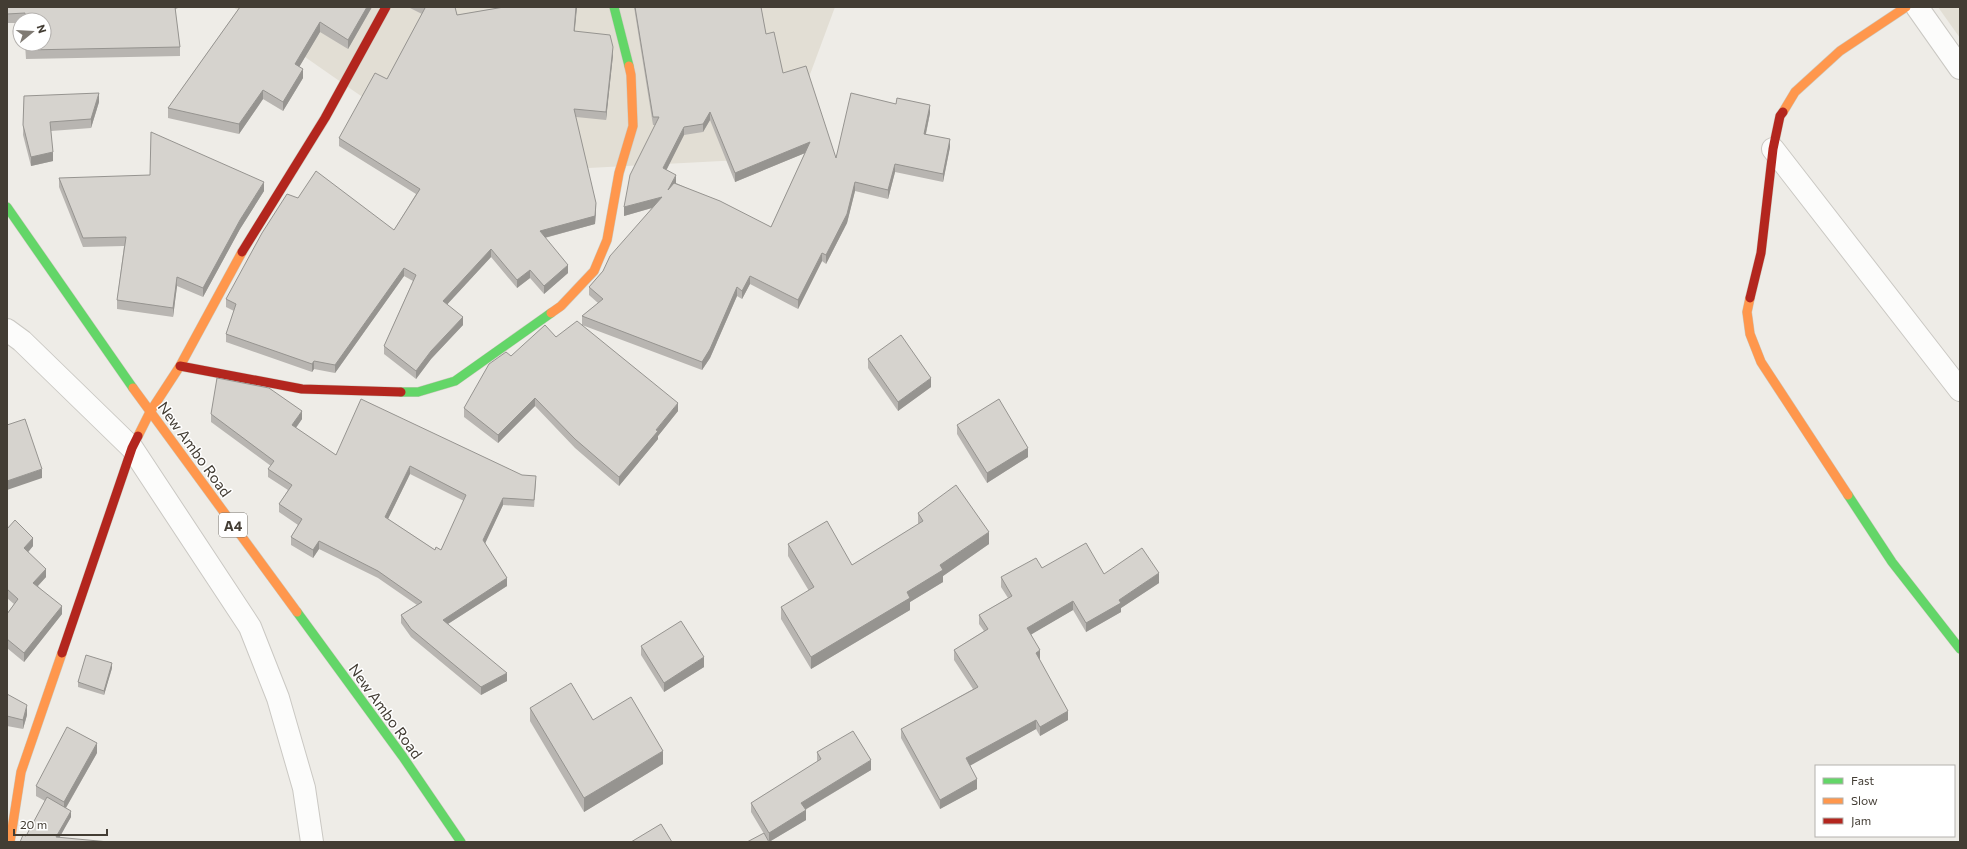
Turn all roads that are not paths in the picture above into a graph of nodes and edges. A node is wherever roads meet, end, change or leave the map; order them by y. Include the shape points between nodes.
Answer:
1 (386, 7) edge
2 (614, 7) edge
3 (1906, 7) edge
4 (1917, 7) edge
5 (1960, 68) edge
6 (1773, 149) junction
7 (7, 207) edge
8 (7, 330) edge
9 (180, 366) junction
10 (1960, 390) edge
11 (150, 412) junction
12 (132, 448) junction
13 (1960, 649) edge
14 (10, 842) edge
15 (312, 842) edge
16 (461, 842) edge

1 - 9 street via 325,118 251,235
2 - 9 street via 631,75 633,126 619,173 607,240 594,271 561,306 455,381 418,392 302,389
3 - 6 street via 1840,51 1794,92 1780,116
4 - 5 street
6 - 10 street
6 - 13 street via 1761,253 1747,312 1750,334 1761,362 1892,562
7 - 11 street, New Ambo Road / A4
8 - 12 street via 22,341
9 - 11 street
11 - 12 street
11 - 16 street, New Ambo Road / A4 via 398,751
12 - 14 street via 21,772
12 - 15 street via 250,628 278,698 304,788

